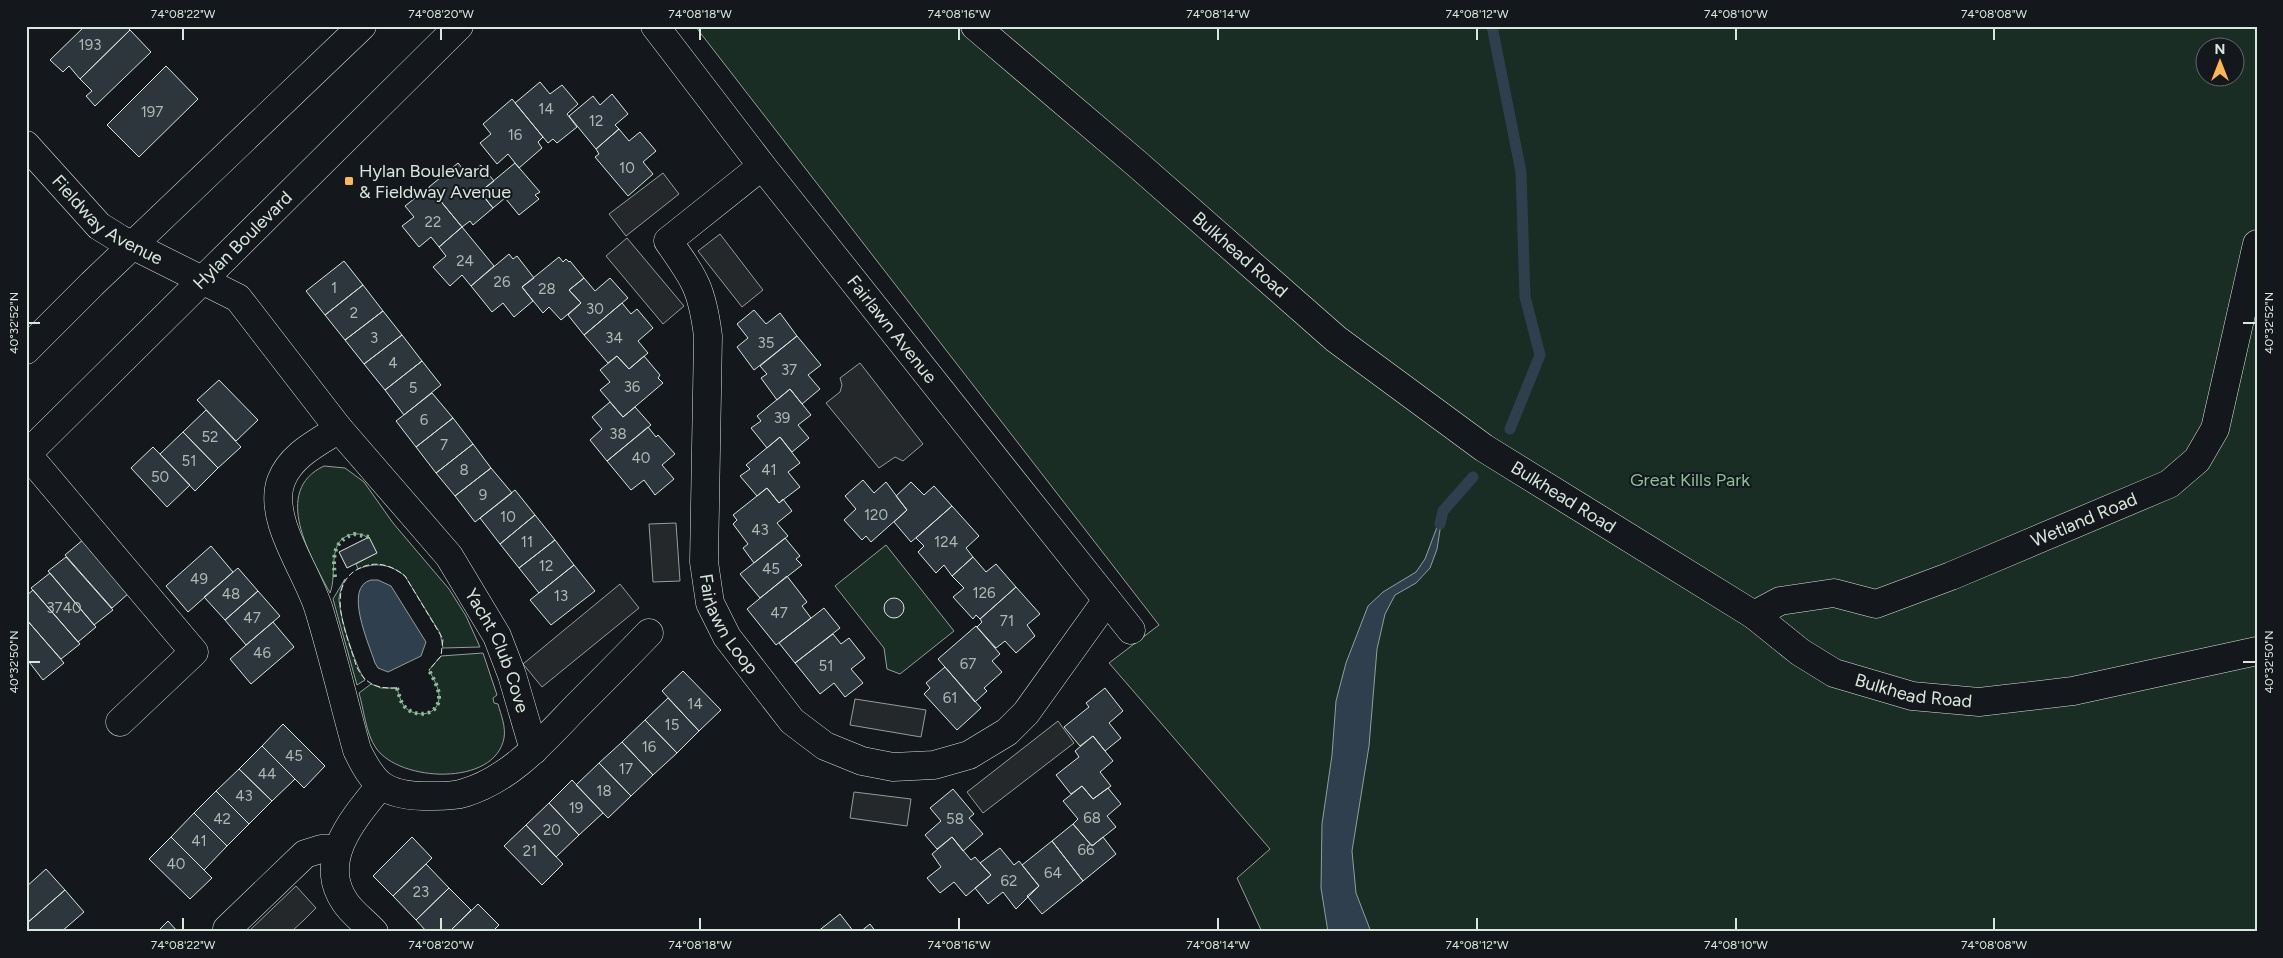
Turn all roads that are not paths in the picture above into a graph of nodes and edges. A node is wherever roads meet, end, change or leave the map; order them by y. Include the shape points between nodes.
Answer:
1 (362, 26) edge
2 (459, 26) edge
3 (655, 26) edge
4 (975, 26) edge
5 (26, 145) edge
6 (762, 166) junction
7 (2257, 244) edge
8 (133, 246) junction
9 (202, 280) junction
10 (26, 350) edge
11 (339, 429) junction
12 (26, 454) edge
13 (1107, 600) junction
14 (1754, 616) junction
15 (1131, 630) dead end
16 (649, 633) dead end
17 (2257, 651) edge
18 (120, 722) dead end
19 (534, 750) junction
20 (380, 786) junction
21 (338, 849) junction
22 (228, 929) dead end
23 (374, 932) edge

1 - 8 street
2 - 9 street, Hylan Boulevard
3 - 6 street, Fairlawn Avenue
4 - 14 street, Bulkhead Road via 1336,339 1484,448
5 - 8 street, Fieldway Avenue via 93,221
6 - 13 street, Fairlawn Avenue
6 - 13 street, Fairlawn Loop via 668,241 698,288 704,304 708,336 704,562 710,603 727,638 792,721 825,746 862,762 893,767 934,765 969,755 1006,732 1026,713
7 - 14 street, Wetland Road via 2215,429 2196,460 2170,484 1876,604 1834,594 1780,601
8 - 9 street, Fieldway Avenue
8 - 10 street
9 - 11 street, Yacht Club Cove via 238,298
9 - 12 street, Hylan Boulevard
11 - 19 street, Yacht Club Cove via 449,556 474,594 497,636 512,675
11 - 20 street via 302,452 289,466 278,498 285,531 319,608 357,750
12 - 18 street via 194,652
13 - 15 street, Fairlawn Avenue
14 - 17 street, Bulkhead Road via 1834,674 1912,696 1979,702 2074,691
16 - 19 street
19 - 20 street via 498,778 463,794 413,796
20 - 21 street via 349,824
21 - 22 street via 321,849 305,854
21 - 23 street via 338,888 345,902

